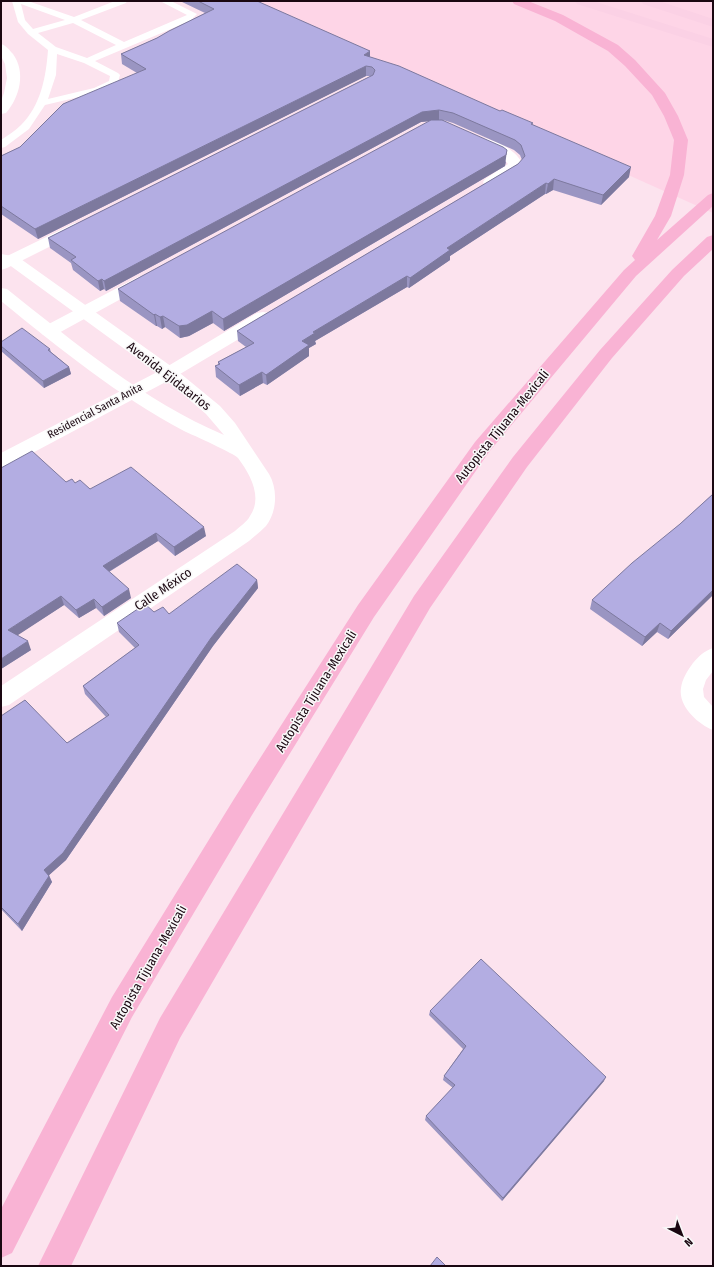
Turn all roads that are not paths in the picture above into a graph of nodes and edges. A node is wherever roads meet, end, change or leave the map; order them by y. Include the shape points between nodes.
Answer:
1 (16, 1) edge
2 (20, 1) edge
3 (123, 1) edge
4 (164, 1) edge
5 (518, 1) edge
6 (581, 1) edge
7 (647, 1) edge
8 (74, 20) junction
9 (713, 23) edge
10 (31, 32) junction
11 (713, 43) edge
12 (124, 46) junction
13 (1, 48) edge
14 (54, 49) junction
15 (87, 60) junction
16 (42, 103) junction
17 (1, 110) edge
18 (468, 136) edge
19 (1, 145) edge
20 (477, 190) edge
21 (713, 198) edge
22 (90, 221) edge
23 (713, 240) edge
24 (5, 261) edge
25 (630, 273) junction
26 (155, 274) edge
27 (1, 293) edge
28 (279, 308) edge
29 (85, 312) junction
30 (49, 331) junction
31 (169, 373) junction
32 (132, 391) junction
33 (243, 451) junction
34 (1, 461) edge
35 (713, 657) edge
36 (1, 698) edge
37 (713, 720) edge
38 (1, 1242) edge
39 (54, 1266) edge

1 - 10 lane via 22,20
2 - 8 lane
3 - 8 lane
4 - 12 lane via 193,14 187,19
5 - 25 highway via 554,16 613,48 658,93 681,140 677,175 663,216
6 - 11 main road
7 - 9 main road
8 - 10 lane
8 - 12 lane
10 - 14 lane
12 - 15 lane
13 - 17 street via 10,59 14,81 7,104
14 - 15 lane
14 - 16 lane via 51,75
15 - 16 lane via 115,75 114,83 97,90
16 - 19 lane via 25,127
18 - 20 street via 508,154 516,165
21 - 25 highway, Autopista Tijuana-Mexicali
22 - 24 street
23 - 39 highway via 678,273 601,360 520,462 422,602 170,1028
24 - 29 street, Avenida Ejidatarios
25 - 38 highway, Autopista Tijuana-Mexicali via 482,447 366,611 122,1007
26 - 29 street
27 - 30 street, Avenida Ejidatarios
28 - 31 street, Residencial Santa Anita
29 - 30 street
29 - 31 street, Avenida Ejidatarios
30 - 32 street, Avenida Ejidatarios
31 - 32 street, Residencial Santa Anita
31 - 33 street, Avenida Ejidatarios via 213,410 228,427
32 - 33 street, Avenida Ejidatarios via 211,439
32 - 34 street, Residencial Santa Anita
33 - 36 street, Calle México via 262,479 266,501 259,520 242,536
35 - 37 street via 703,666 692,687 692,700

